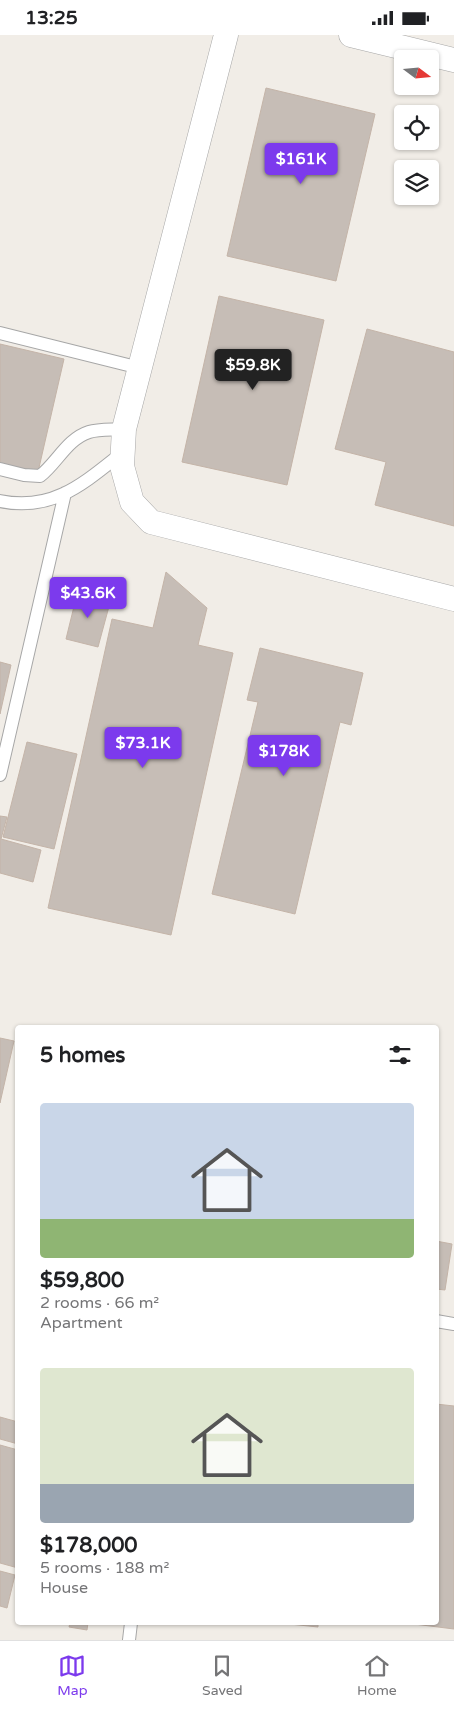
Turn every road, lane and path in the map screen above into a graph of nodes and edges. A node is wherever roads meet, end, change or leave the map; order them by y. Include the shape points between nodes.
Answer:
1 (226, 35) edge
2 (351, 35) edge
3 (454, 60) edge
4 (0, 333) edge
5 (140, 368) junction
6 (124, 429) junction
7 (122, 453) junction
8 (0, 469) edge
9 (64, 493) junction
10 (0, 501) edge
11 (454, 599) edge
12 (0, 775) edge
13 (439, 1322) edge
14 (454, 1324) edge
15 (131, 1625) edge
16 (129, 1640) edge

1 - 5 street
2 - 3 street
4 - 5 lane
5 - 6 street
6 - 7 street
6 - 8 lane via 88,432 72,442 40,476
7 - 9 lane via 80,486
7 - 11 street via 122,466 132,502 151,522
9 - 10 lane via 46,502
9 - 12 lane
13 - 14 lane
15 - 16 lane

